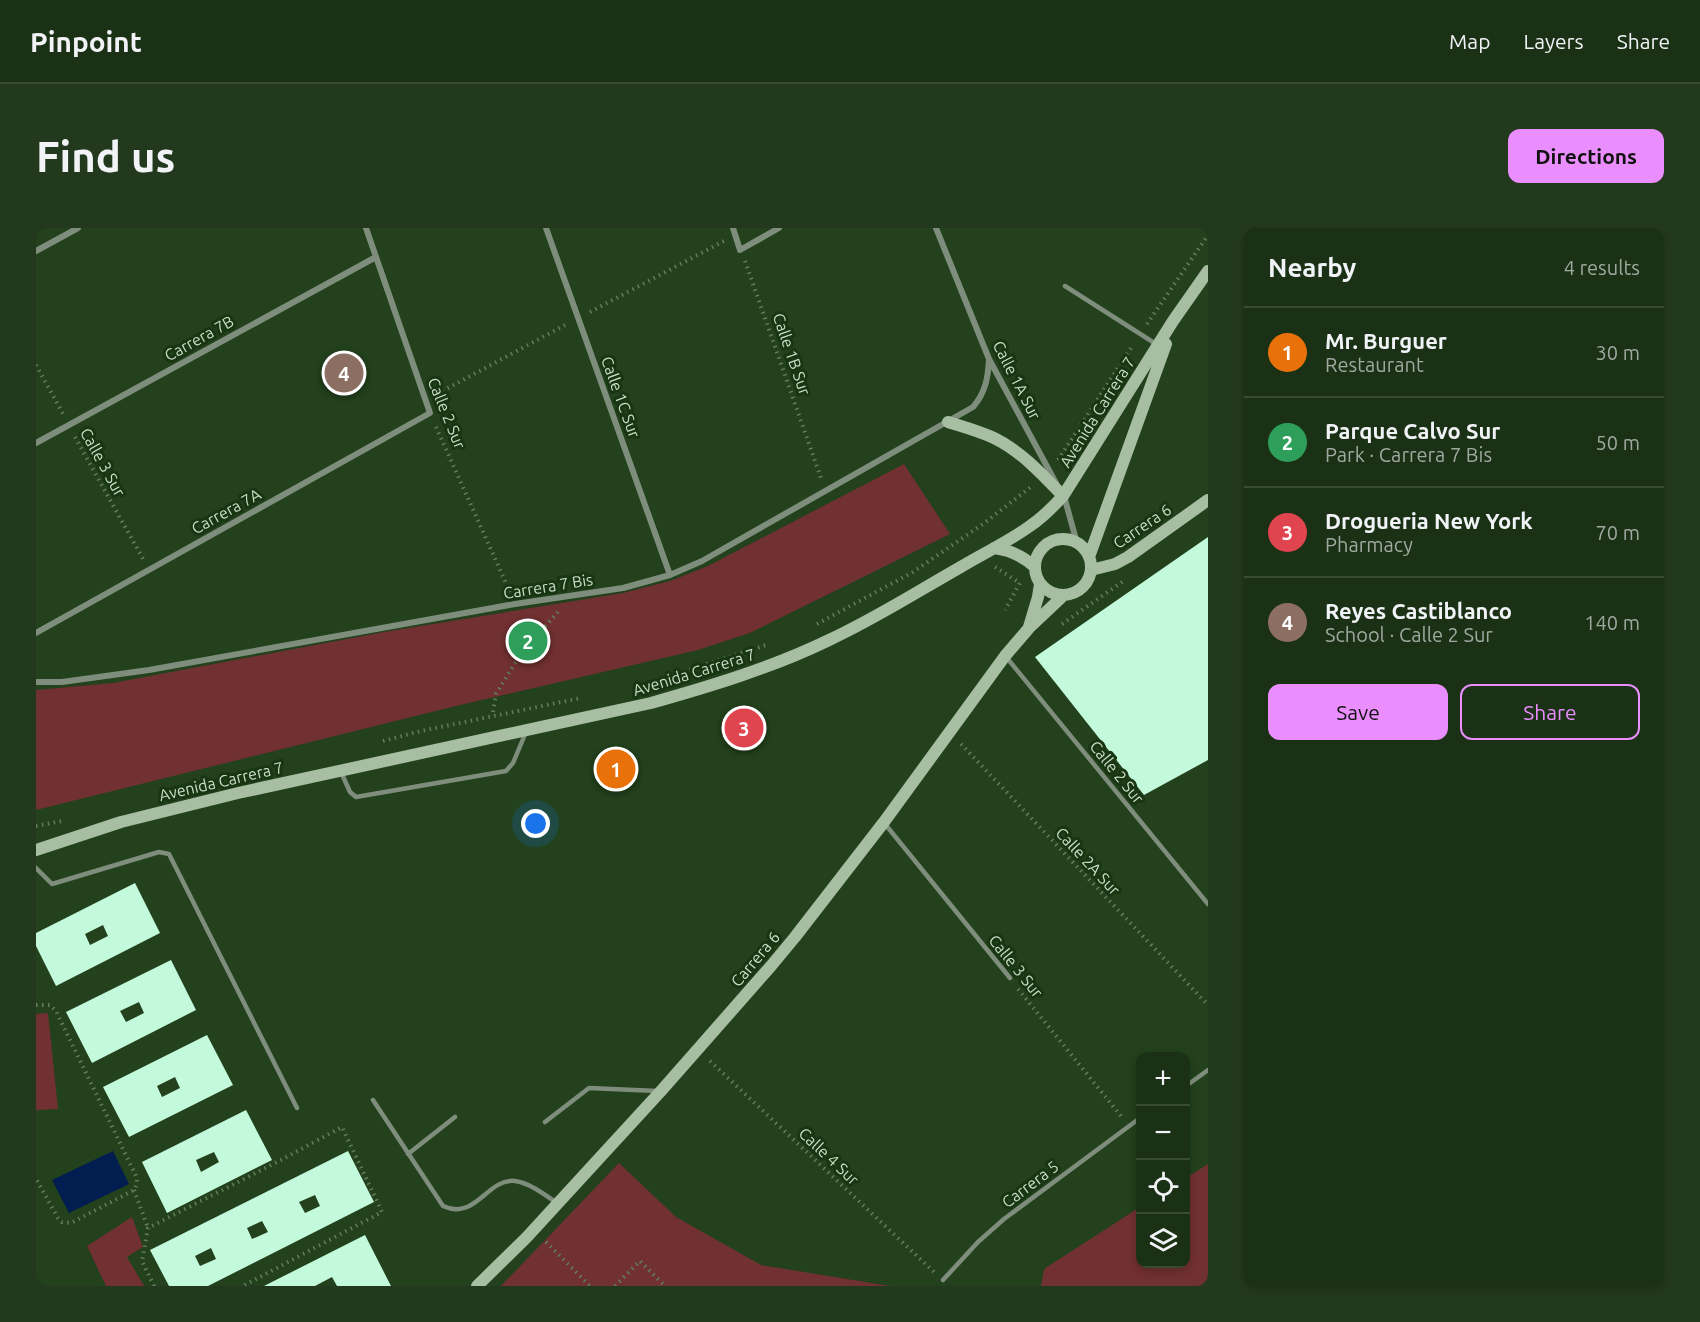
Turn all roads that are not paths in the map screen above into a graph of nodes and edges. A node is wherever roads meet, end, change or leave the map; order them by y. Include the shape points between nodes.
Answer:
1 (78, 228) edge
2 (366, 228) edge
3 (546, 228) edge
4 (733, 228) edge
5 (779, 228) edge
6 (936, 228) edge
7 (36, 251) edge
8 (376, 257) junction
9 (1208, 271) edge
10 (1065, 285) dead end
11 (1173, 321) junction
12 (1158, 345) junction
13 (989, 358) junction
14 (430, 413) joint
15 (948, 422) junction
16 (36, 443) edge
17 (1047, 474) junction
18 (1063, 496) junction
19 (1208, 500) edge
20 (1077, 543) junction
21 (994, 548) junction
22 (1089, 557) junction
23 (1035, 567) junction
24 (1091, 570) junction
25 (670, 575) junction
26 (1040, 584) junction
27 (1064, 596) junction
28 (1029, 628) junction
29 (36, 633) edge
30 (1005, 656) junction
31 (36, 682) edge
32 (526, 730) junction
33 (340, 770) junction
34 (884, 822) junction
35 (36, 850) edge
36 (36, 868) edge
37 (1208, 904) edge
38 (1010, 978) road end
39 (1208, 1070) edge
40 (1190, 1083) edge
41 (662, 1091) junction
42 (373, 1100) dead end
43 (297, 1108) dead end
44 (455, 1117) dead end
45 (1136, 1121) edge
46 (545, 1122) dead end
47 (408, 1154) junction
48 (558, 1204) junction
49 (943, 1280) road end
50 (477, 1286) edge

1 - 7 street
2 - 8 street, Calle 2 Sur
3 - 25 street, Calle 1C Sur
4 - 5 street via 740,250
6 - 13 street, Calle 1A Sur
8 - 14 street, Calle 2 Sur
8 - 16 street, Carrera 7B
9 - 11 main road, Avenida Carrera 7
10 - 12 lane
11 - 12 main road, Avenida Carrera 7
11 - 22 main road
12 - 18 main road, Avenida Carrera 7
13 - 15 street, Carrera 7 Bis via 981,398
13 - 17 street, Calle 1A Sur
14 - 29 street, Carrera 7A
15 - 17 main road via 996,439
15 - 25 street, Carrera 7 Bis via 702,561
17 - 18 main road
18 - 20 street
18 - 21 main road, Avenida Carrera 7 via 1029,527
19 - 24 main road, Carrera 6 via 1128,556
20 - 22 main road
20 - 23 main road via 1052,541 1040,551
21 - 23 main road via 1012,552
21 - 32 main road, Avenida Carrera 7 via 885,612 775,664 651,703
22 - 24 main road
23 - 26 main road
24 - 27 main road via 1085,585
25 - 31 street, Carrera 7 Bis via 623,588 149,669
26 - 27 main road
26 - 28 main road, Carrera 6
27 - 28 main road, Carrera 6
28 - 30 main road, Carrera 6
30 - 34 main road, Carrera 6
30 - 37 lane, Calle 2 Sur
32 - 33 main road, Avenida Carrera 7
32 - 33 lane via 506,771 356,797
33 - 35 main road, Avenida Carrera 7 via 121,822
34 - 38 lane, Calle 3 Sur
34 - 41 main road, Carrera 6 via 795,937
36 - 43 lane via 52,884 159,852 169,854
39 - 40 lane
41 - 46 lane via 589,1088
41 - 48 main road, Carrera 6
42 - 47 lane
44 - 47 lane
45 - 49 lane, Carrera 5 via 1004,1219
47 - 48 lane via 443,1206 454,1210 466,1208 502,1183 514,1181
48 - 50 main road, Carrera 6

